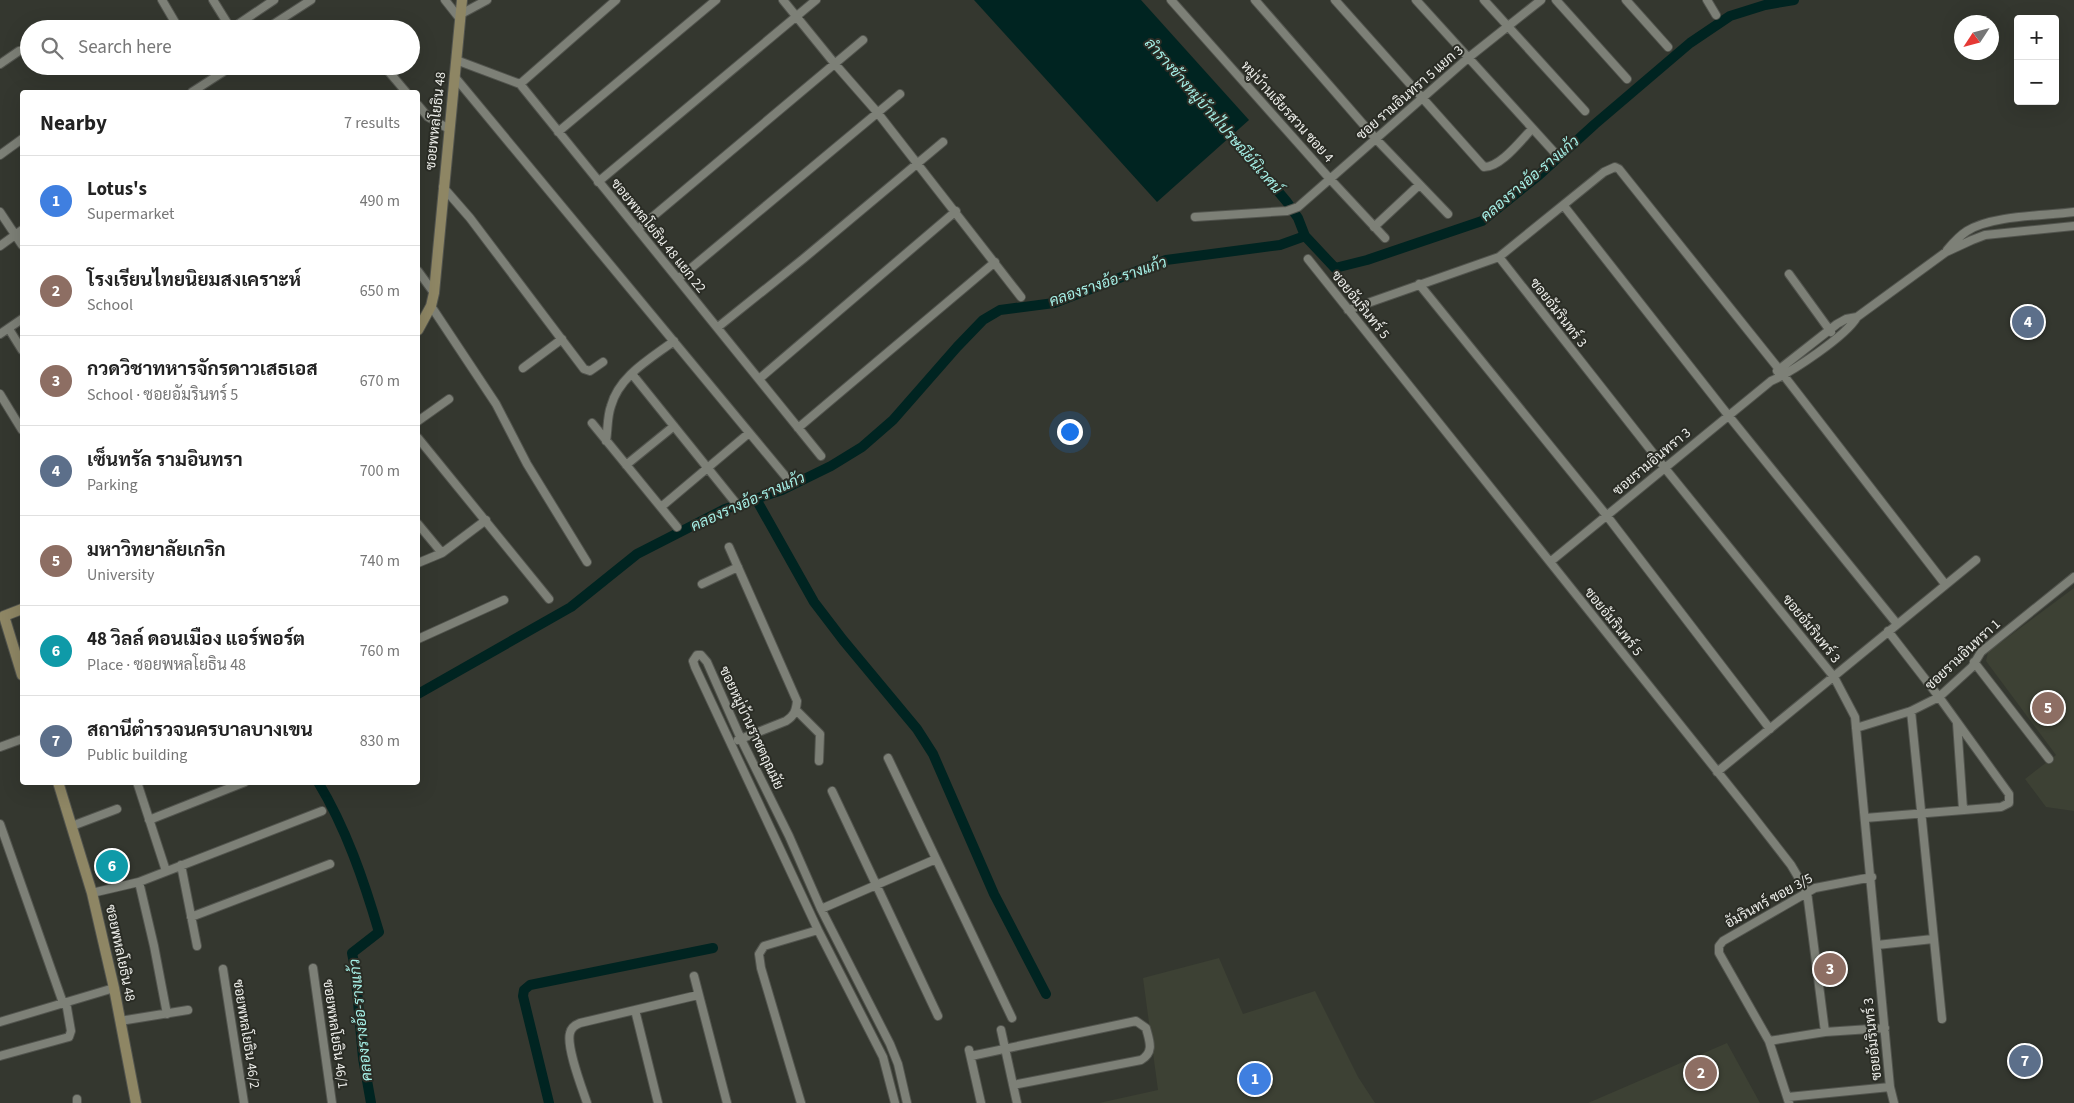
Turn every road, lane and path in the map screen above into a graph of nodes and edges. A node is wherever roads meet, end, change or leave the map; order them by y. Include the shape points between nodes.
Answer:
1 (162, 0) edge
2 (213, 0) edge
3 (274, 0) edge
4 (311, 0) edge
5 (445, 0) edge
6 (462, 0) edge
7 (487, 0) edge
8 (616, 0) edge
9 (716, 0) edge
10 (783, 0) edge
11 (816, 0) edge
12 (1171, 0) edge
13 (1255, 0) edge
14 (1335, 0) edge
15 (1416, 0) edge
16 (1484, 0) edge
17 (1540, 0) edge
18 (1556, 0) edge
19 (1626, 0) edge
20 (1707, 0) edge
21 (1716, 15) dead end
22 (796, 16) junction
23 (461, 17) junction
24 (174, 20) edge
25 (225, 20) edge
26 (244, 20) edge
27 (280, 20) edge
28 (1506, 26) junction
29 (864, 40) dead end
30 (1668, 46) dead end
31 (19, 51) dead end
32 (1468, 58) junction
33 (456, 60) junction
34 (0, 64) edge
35 (835, 64) junction
36 (218, 75) edge
37 (392, 75) edge
38 (454, 76) junction
39 (1626, 80) dead end
40 (520, 84) junction
41 (195, 90) edge
42 (404, 90) edge
43 (900, 94) dead end
44 (1422, 98) junction
45 (420, 107) edge
46 (877, 112) junction
47 (1585, 112) dead end
48 (450, 129) junction
49 (1532, 129) junction
50 (558, 132) junction
51 (1376, 139) junction
52 (20, 140) edge
53 (943, 142) dead end
54 (1554, 152) dead end
55 (0, 155) edge
56 (917, 162) junction
57 (1330, 180) junction
58 (598, 182) junction
59 (1419, 185) junction
60 (443, 187) junction
61 (1564, 206) junction
62 (956, 211) junction
63 (0, 212) edge
64 (2074, 212) edge
65 (1448, 214) dead end
66 (1195, 217) dead end
67 (2074, 226) edge
68 (1374, 227) junction
69 (638, 230) junction
70 (20, 231) edge
71 (15, 235) junction
72 (1385, 238) dead end
73 (20, 242) edge
74 (0, 246) edge
75 (1946, 252) junction
76 (1498, 257) junction
77 (1308, 259) dead end
78 (995, 262) junction
79 (420, 274) edge
80 (1789, 274) dead end
81 (678, 279) junction
82 (1418, 284) junction
83 (434, 293) junction
84 (1022, 297) dead end
85 (431, 306) junction
86 (1348, 310) junction
87 (1857, 317) junction
88 (20, 321) edge
89 (420, 326) edge
90 (718, 327) junction
91 (8, 328) junction
92 (1829, 330) junction
93 (0, 334) edge
94 (1835, 338) junction
95 (562, 339) junction
96 (674, 340) junction
97 (20, 347) edge
98 (603, 362) dead end
99 (524, 368) dead end
100 (1778, 368) junction
101 (632, 374) junction
102 (1784, 375) junction
103 (759, 379) junction
104 (1771, 380) junction
105 (0, 394) edge
106 (450, 399) dead end
107 (1728, 415) junction
108 (420, 420) edge
109 (592, 423) dead end
110 (674, 426) junction
111 (20, 427) edge
112 (798, 428) junction
113 (750, 433) junction
114 (420, 440) edge
115 (606, 441) junction
116 (821, 456) dead end
117 (626, 465) junction
118 (708, 468) junction
119 (1664, 468) junction
120 (786, 477) dead end
121 (735, 502) dead end
122 (661, 507) junction
123 (1607, 516) junction
124 (486, 520) junction
125 (420, 526) edge
126 (677, 527) dead end
127 (729, 547) dead end
128 (442, 553) junction
129 (1976, 560) dead end
130 (420, 562) edge
131 (587, 562) dead end
132 (1550, 562) junction
133 (738, 567) junction
134 (2074, 577) edge
135 (702, 584) dead end
136 (1946, 584) junction
137 (549, 599) dead end
138 (504, 600) dead end
139 (20, 610) edge
140 (2, 616) edge
141 (1897, 624) junction
142 (1888, 631) junction
143 (420, 638) edge
144 (1974, 662) junction
145 (20, 669) edge
146 (1834, 677) junction
147 (1939, 697) junction
148 (796, 710) junction
149 (1911, 711) junction
150 (1956, 722) junction
151 (1856, 728) junction
152 (1770, 729) junction
153 (741, 739) junction
154 (20, 740) edge
155 (729, 743) junction
156 (0, 747) edge
157 (888, 758) dead end
158 (2049, 759) dead end
159 (819, 761) dead end
160 (1718, 772) junction
161 (59, 785) edge
162 (138, 785) edge
163 (237, 785) edge
164 (832, 791) dead end
165 (117, 809) dead end
166 (1963, 809) junction
167 (322, 810) dead end
168 (1920, 813) junction
169 (1865, 818) junction
170 (149, 820) junction
171 (781, 821) junction
172 (0, 824) edge
173 (72, 826) junction
174 (768, 826) junction
175 (936, 859) junction
176 (330, 864) dead end
177 (182, 865) junction
178 (166, 871) junction
179 (1872, 877) junction
180 (139, 882) junction
181 (876, 885) junction
182 (1807, 892) junction
183 (92, 894) junction
184 (821, 909) junction
185 (191, 917) junction
186 (818, 930) junction
187 (1933, 939) junction
188 (1877, 945) junction
189 (197, 946) dead end
190 (313, 968) dead end
191 (223, 969) dead end
192 (694, 976) dead end
193 (857, 983) junction
194 (846, 987) junction
195 (114, 988) junction
196 (698, 995) junction
197 (65, 1003) junction
198 (188, 1010) dead end
199 (635, 1010) junction
200 (167, 1014) junction
201 (938, 1016) dead end
202 (1012, 1018) dead end
203 (1942, 1019) dead end
204 (120, 1021) junction
205 (0, 1022) edge
206 (1885, 1028) junction
207 (1001, 1030) dead end
208 (1825, 1032) junction
209 (1769, 1041) junction
210 (1005, 1050) junction
211 (0, 1056) edge
212 (1013, 1085) junction
213 (1890, 1087) junction
214 (1789, 1100) edge
215 (136, 1103) edge
216 (244, 1103) edge
217 (332, 1103) edge
218 (587, 1103) edge
219 (658, 1103) edge
220 (727, 1103) edge
221 (801, 1103) edge
222 (895, 1103) edge
223 (907, 1103) edge
224 (981, 1103) edge
225 (1017, 1103) edge
226 (1894, 1103) edge

1 - 24 street
2 - 25 street
3 - 26 street
4 - 27 street
5 - 23 street
6 - 23 street, ซอยพหลโยธิน 48
7 - 23 street
8 - 40 street
9 - 50 street
10 - 22 street
11 - 22 street
12 - 57 street, หมู่บ้านเธียรสวน ซอย 4
13 - 51 street
14 - 44 street
15 - 32 street
16 - 28 street
17 - 28 street, ซอย รามอินทรา 5 แยก 3
18 - 39 street
19 - 30 street
20 - 21 street
22 - 35 street
22 - 58 street
23 - 33 street, ซอยพหลโยธิน 48
28 - 32 street, ซอย รามอินทรา 5 แยก 3
28 - 47 street
29 - 35 street
31 - 34 street
32 - 44 street, ซอย รามอินทรา 5 แยก 3
32 - 49 street
33 - 38 street, ซอยพหลโยธิน 48
33 - 40 street
35 - 46 street
35 - 69 street
36 - 41 street
37 - 42 street
38 - 48 street, ซอยพหลโยธิน 48
38 - 96 street
40 - 50 street, ซอยพหลโยธิน 48 แยก 22
43 - 46 street
44 - 49 street via 1484,167 1492,167 1499,162
44 - 51 street, ซอย รามอินทรา 5 แยก 3
45 - 48 street via 428,117
46 - 56 street
46 - 81 street
48 - 60 street, ซอยพหลโยธิน 48
49 - 54 street
50 - 58 street, ซอยพหลโยธิน 48 แยก 22
51 - 57 street, ซอย รามอินทรา 5 แยก 3
51 - 59 street
52 - 55 street
53 - 56 street
56 - 62 street
56 - 90 street
57 - 66 street, ซอย รามอินทรา 5 แยก 3 via 1288,211
57 - 68 street, หมู่บ้านเธียรสวน ซอย 4
58 - 69 street, ซอยพหลโยธิน 48 แยก 22
59 - 65 street
59 - 68 street
60 - 83 street, ซอยพหลโยธิน 48
60 - 95 street
61 - 76 street
61 - 100 street via 1610,168 1619,169
61 - 107 street
62 - 78 street
62 - 103 street
63 - 71 street
64 - 75 street, ซอยรามอินทรา 3 via 1984,224 1967,230
67 - 75 street, ซอยรามอินทรา 3 via 1985,235
68 - 72 street, หมู่บ้านเธียรสวน ซอย 4
69 - 81 street, ซอยพหลโยธิน 48 แยก 22
70 - 71 street
71 - 73 street
71 - 74 street
75 - 87 street, ซอยรามอินทรา 3
76 - 82 street
76 - 119 street, ซอยอัมรินทร์ 3
77 - 86 street, ซอยอัมรินทร์ 5
78 - 84 street
78 - 112 street
79 - 83 street
80 - 92 street
81 - 90 street, ซอยพหลโยธิน 48 แยก 22
82 - 86 street
82 - 123 street
83 - 85 street, ซอยพหลโยธิน 48
85 - 89 street, ซอยพหลโยธิน 48
85 - 131 street via 496,404 527,464
86 - 132 street, ซอยอัมรินทร์ 5
87 - 92 street, ซอยรามอินทรา 3 via 1846,319
87 - 94 street, ซอยรามอินทรา 3 via 1852,326
88 - 91 street
90 - 103 street, ซอยพหลโยธิน 48 แยก 22
91 - 93 street
91 - 97 street
92 - 94 street
92 - 100 street, ซอยรามอินทรา 3
94 - 102 street, ซอยรามอินทรา 3
95 - 98 street via 587,371
95 - 99 street
96 - 101 street
96 - 113 street
100 - 102 street
100 - 104 street, ซอยรามอินทรา 3
101 - 110 street
101 - 115 street via 615,394
102 - 104 street, ซอยรามอินทรา 3
102 - 136 street
103 - 112 street, ซอยพหลโยธิน 48 แยก 22
104 - 107 street, ซอยรามอินทรา 3
105 - 111 street
106 - 108 street
107 - 119 street, ซอยรามอินทรา 3
107 - 141 street
109 - 115 street
110 - 117 street
110 - 118 street
112 - 116 street, ซอยพหลโยธิน 48 แยก 22
113 - 118 street
113 - 120 street
114 - 124 street
115 - 117 street
117 - 122 street
118 - 121 street
118 - 122 street
119 - 123 street, ซอยรามอินทรา 3
119 - 146 street, ซอยอัมรินทร์ 3
122 - 126 street
123 - 132 street, ซอยรามอินทรา 3
123 - 152 street
124 - 128 street
124 - 137 street
125 - 128 street
127 - 133 street
128 - 130 street
129 - 136 street
132 - 160 street, ซอยอัมรินทร์ 5
133 - 135 street
133 - 148 street via 797,701
134 - 144 street, ซอยรามอินทรา 1 via 1981,652
136 - 141 street
138 - 143 street
139 - 140 street
140 - 145 street
141 - 142 street
142 - 146 street
142 - 147 street
144 - 147 street, ซอยรามอินทรา 1
144 - 158 street
146 - 151 street, ซอยอัมรินทร์ 3 via 1852,708
146 - 152 street
147 - 149 street, ซอยรามอินทรา 1
147 - 150 street
148 - 153 street via 786,721
148 - 159 street via 820,734
149 - 151 street, ซอยรามอินทรา 1
149 - 168 street
150 - 166 street
150 - 166 street via 2010,799 2001,807
151 - 169 street, ซอยอัมรินทร์ 3
152 - 160 street
153 - 155 street
153 - 155 street, ซอยหมู่บ้านราชตฤณมัย via 707,662 697,655 692,661 694,667
153 - 171 street, ซอยหมู่บ้านราชตฤณมัย
154 - 156 street
155 - 174 street, ซอยหมู่บ้านราชตฤณมัย
157 - 175 street
160 - 182 street, ซอยอัมรินทร์ 5 via 1791,865
161 - 173 street, ซอยพหลโยธิน 48
162 - 170 street
163 - 170 street
164 - 181 street
165 - 173 street
166 - 168 street
167 - 177 street
168 - 169 street
168 - 187 street
169 - 179 street, ซอยอัมรินทร์ 3
170 - 178 street
171 - 174 street
171 - 184 street, ซอยหมู่บ้านราชตฤณมัย
172 - 197 street
173 - 183 street, ซอยพหลโยธิน 48
174 - 186 street, ซอยหมู่บ้านราชตฤณมัย
175 - 181 street
175 - 202 street
176 - 185 street
177 - 178 street
177 - 185 street
178 - 180 street
179 - 182 street, อัมรินทร์ ซอย 3/5 via 1823,885
179 - 188 street, ซอยอัมรินทร์ 3
180 - 183 street
180 - 200 street
181 - 184 street
181 - 201 street
182 - 208 street, ซอยอัมรินทร์ 5
182 - 209 street, อัมรินทร์ ซอย 3/5 via 1719,946 1719,953
183 - 195 street, ซอยพหลโยธิน 48
184 - 193 street, ซอยหมู่บ้านราชตฤณมัย
185 - 189 street
186 - 194 street, ซอยหมู่บ้านราชตฤณมัย
186 - 221 street via 764,946 759,954
187 - 188 street
187 - 203 street
188 - 206 street, ซอยอัมรินทร์ 3
190 - 217 street, ซอยพหลโยธิน 46/1
191 - 216 street, ซอยพหลโยธิน 46/2
192 - 196 street
193 - 194 street
193 - 223 street, ซอยหมู่บ้านราชตฤณมัย via 894,1053
194 - 222 street, ซอยหมู่บ้านราชตฤณมัย via 883,1057
195 - 197 street
195 - 204 street, ซอยพหลโยธิน 48
196 - 199 street
196 - 220 street
197 - 205 street
197 - 211 street via 72,1031 69,1037
198 - 200 street
199 - 218 street via 580,1023 570,1032 569,1043
199 - 219 street
200 - 204 street
204 - 215 street, ซอยพหลโยธิน 48
206 - 208 street
206 - 213 street, ซอยอัมรินทร์ 3
207 - 210 street
208 - 209 street
209 - 214 street
210 - 212 street
210 - 212 street via 1136,1022 1146,1028 1151,1047 1142,1060
210 - 224 street via 970,1053
212 - 225 street
213 - 214 street
213 - 226 street, ซอยอัมรินทร์ 3

